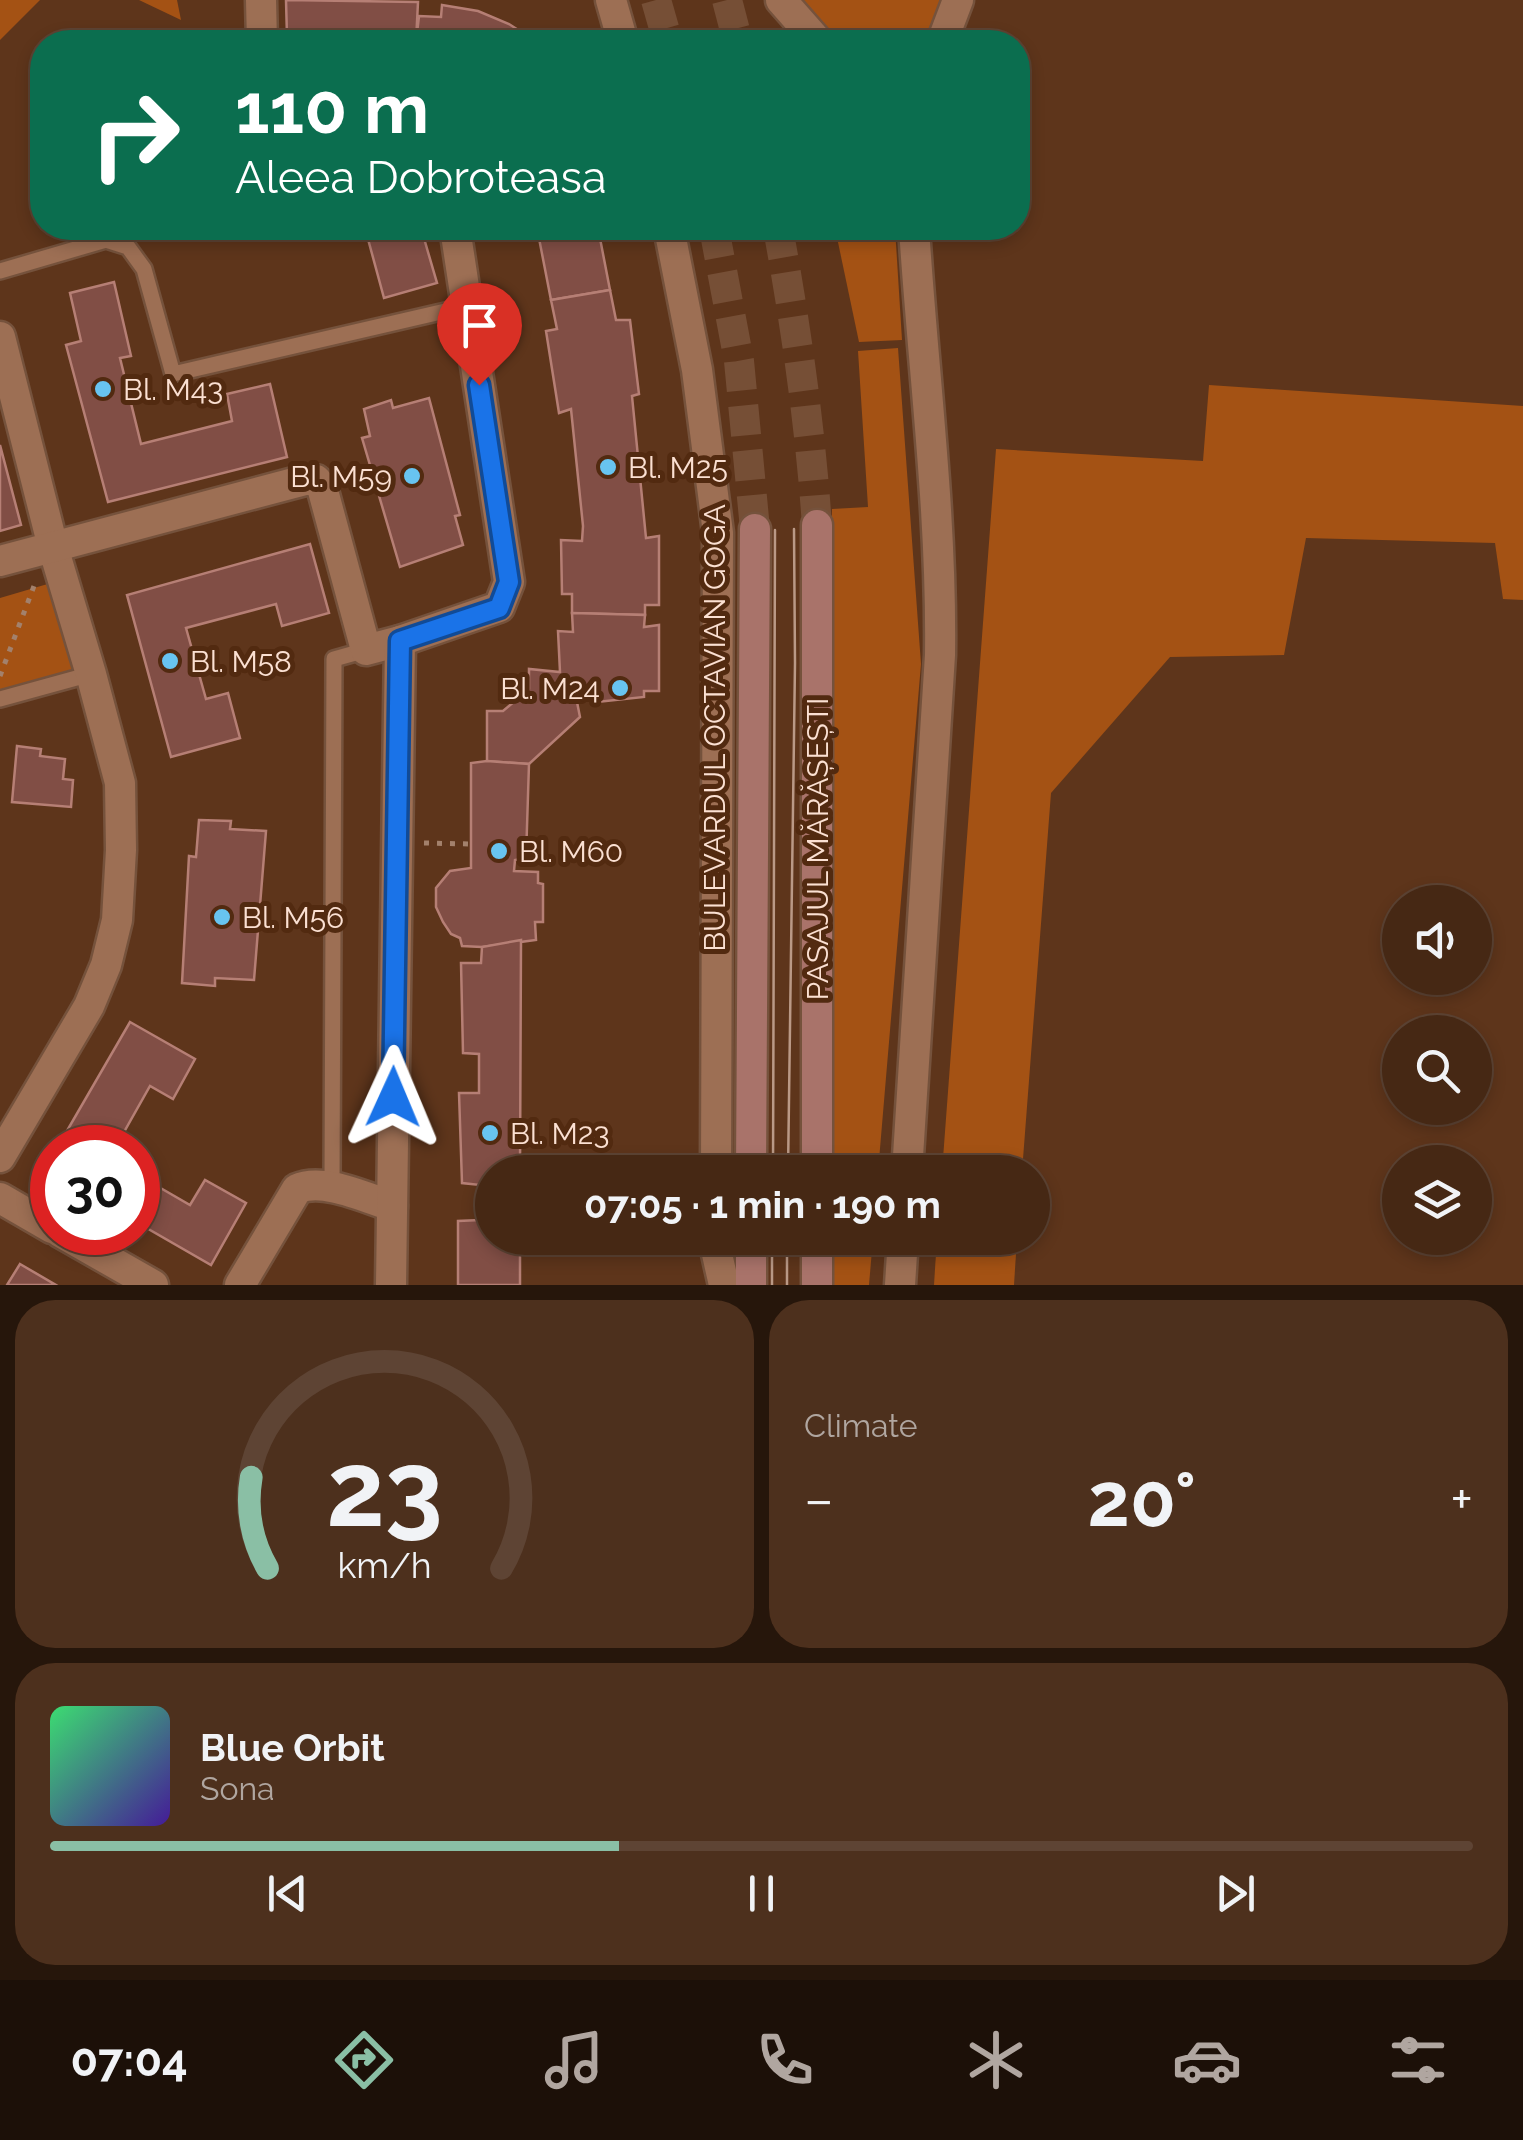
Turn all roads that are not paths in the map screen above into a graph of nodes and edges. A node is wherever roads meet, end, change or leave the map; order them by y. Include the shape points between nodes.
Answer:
1 (260, 0) edge
2 (611, 0) edge
3 (781, 0) edge
4 (958, 0) edge
5 (261, 30) edge
6 (620, 30) edge
7 (807, 30) edge
8 (947, 30) edge
9 (458, 240) edge
10 (672, 240) edge
11 (915, 240) edge
12 (0, 270) edge
13 (467, 306) junction
14 (0, 337) edge
15 (817, 525) tunnel mouth
16 (755, 529) tunnel mouth
17 (53, 547) junction
18 (0, 561) edge
19 (400, 641) junction
20 (366, 650) junction
21 (91, 674) junction
22 (0, 699) edge
23 (716, 1155) edge
24 (752, 1155) edge
25 (817, 1155) edge
26 (908, 1155) edge
27 (0, 1157) edge
28 (332, 1187) junction
29 (0, 1198) edge
30 (392, 1206) junction
31 (30, 1215) edge
32 (100, 1255) edge
33 (717, 1255) edge
34 (751, 1255) edge
35 (817, 1255) edge
36 (902, 1255) edge
37 (153, 1285) edge
38 (240, 1285) edge
39 (391, 1285) edge
40 (724, 1285) edge
41 (751, 1285) edge
42 (817, 1285) edge
43 (900, 1285) edge

1 - 5 street
2 - 6 street
3 - 7 street
4 - 8 street
9 - 13 street
10 - 23 street, BULEVARDUL OCTAVIAN GOGA via 718,534
11 - 26 street via 941,606
12 - 13 lane via 106,240 128,247 144,268 173,374
13 - 19 street via 509,582 499,608
14 - 17 street
15 - 25 main road, PASAJUL MĂRĂȘEȘTI
16 - 24 main road, PASAJUL MĂRĂȘEȘTI
17 - 18 street
17 - 20 street via 316,480
17 - 21 street
19 - 20 street
19 - 30 street
20 - 28 lane via 334,659
21 - 22 lane
21 - 27 street via 120,782 117,920 90,1006
28 - 30 street
28 - 38 street via 297,1189
29 - 31 street
30 - 39 street
32 - 37 street
33 - 40 street
34 - 41 main road
35 - 42 main road
36 - 43 street

